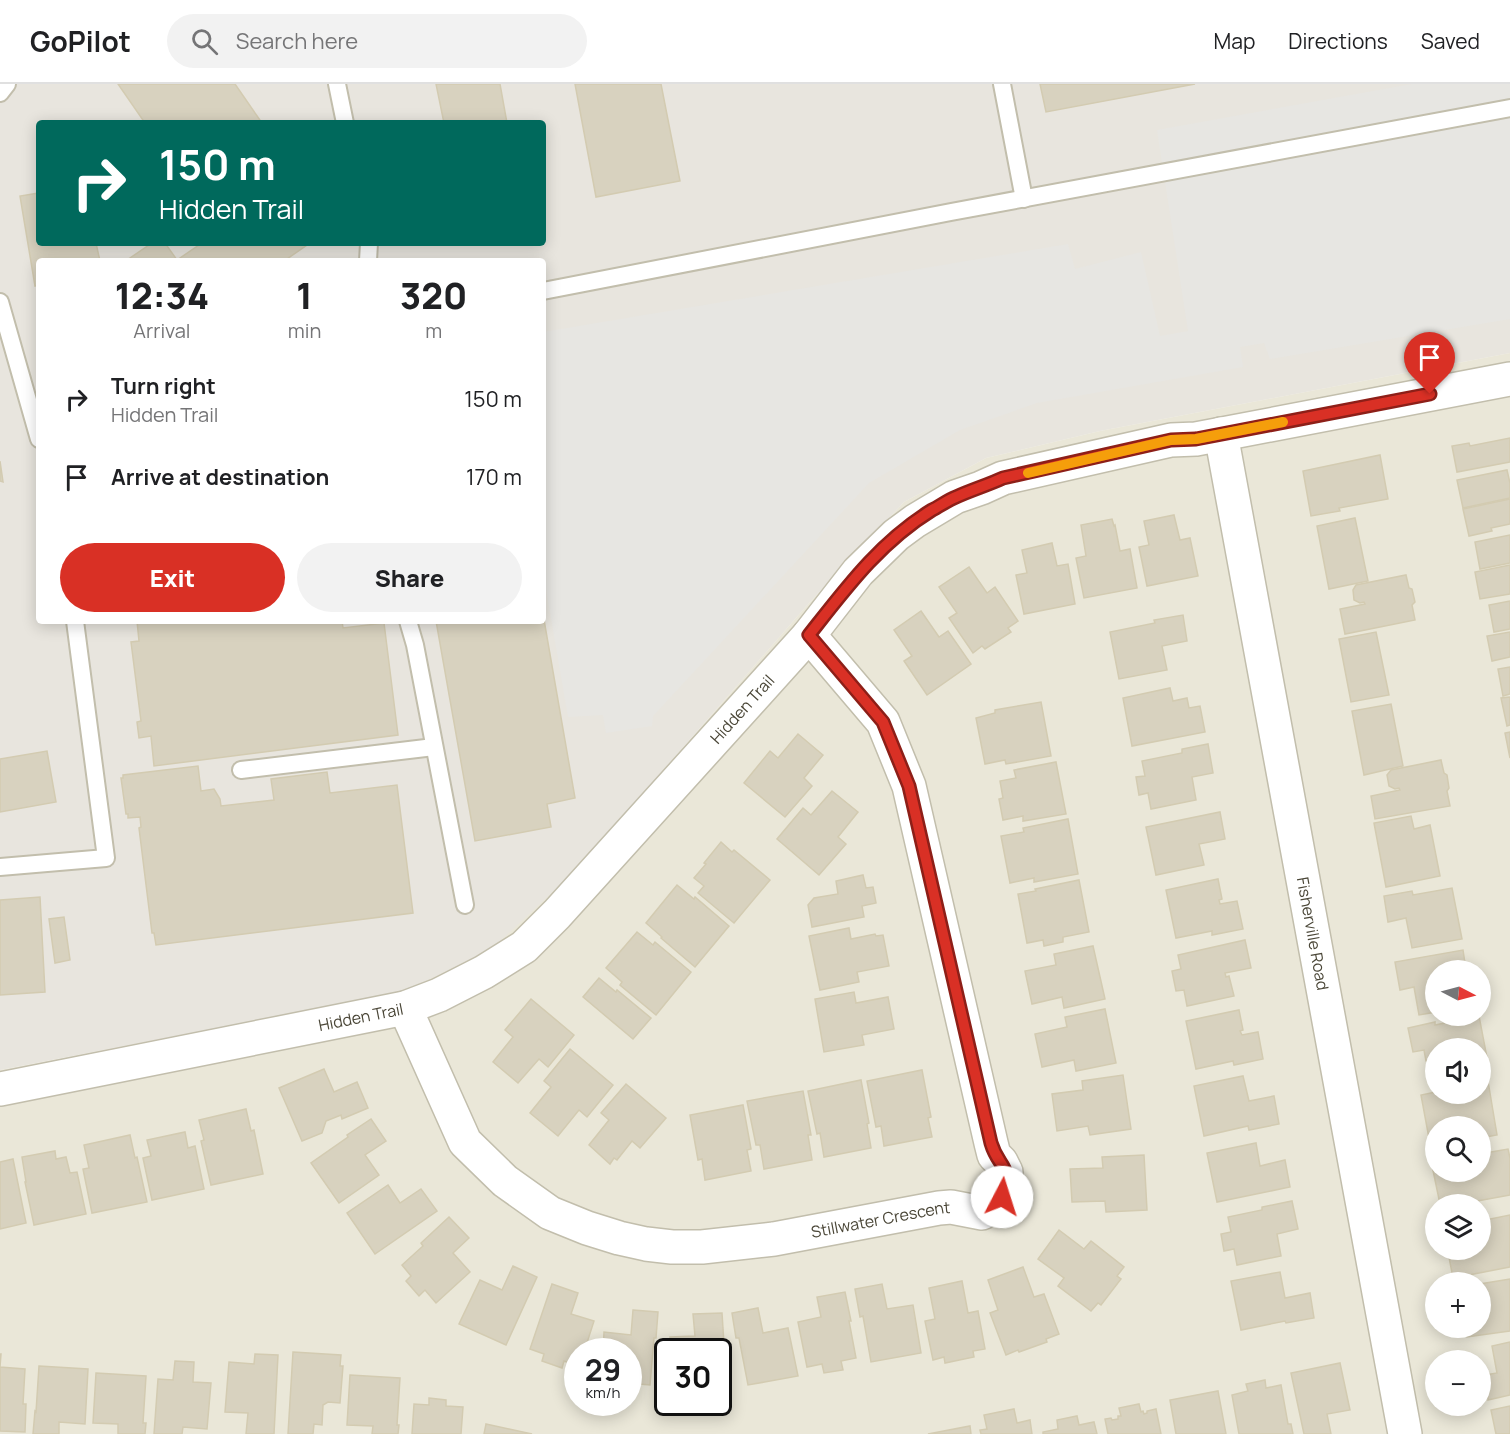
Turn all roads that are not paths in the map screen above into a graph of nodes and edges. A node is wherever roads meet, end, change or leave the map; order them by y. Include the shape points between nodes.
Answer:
1 (7, 84) edge
2 (337, 84) edge
3 (1002, 84) edge
4 (0, 93) edge
5 (1510, 108) edge
6 (344, 120) edge
7 (1024, 199) junction
8 (546, 290) edge
9 (0, 302) edge
10 (1510, 379) edge
11 (36, 428) edge
12 (1221, 434) junction
13 (75, 624) edge
14 (409, 624) edge
15 (809, 635) junction
16 (434, 747) junction
17 (242, 770) dead end
18 (0, 867) edge
19 (465, 905) dead end
20 (405, 1008) junction
21 (0, 1089) edge
22 (1406, 1434) edge

1 - 4 lane
2 - 6 lane
3 - 7 lane
5 - 7 lane
7 - 8 lane
9 - 11 lane
10 - 12 street, Hidden Trail
12 - 15 street, Hidden Trail via 1171,440 1003,478 955,497 896,535 858,572
12 - 22 street, Fisherville Road
13 - 18 lane via 106,858
14 - 16 lane
15 - 20 street, Hidden Trail via 524,947 440,995
15 - 20 street, Stillwater Crescent via 883,722 909,786 994,1155 1006,1172 1002,1197 994,1207 982,1213 939,1208 774,1239 702,1247 646,1244 587,1228 541,1207 505,1181 465,1142
16 - 17 lane
16 - 19 lane
20 - 21 street, Hidden Trail

